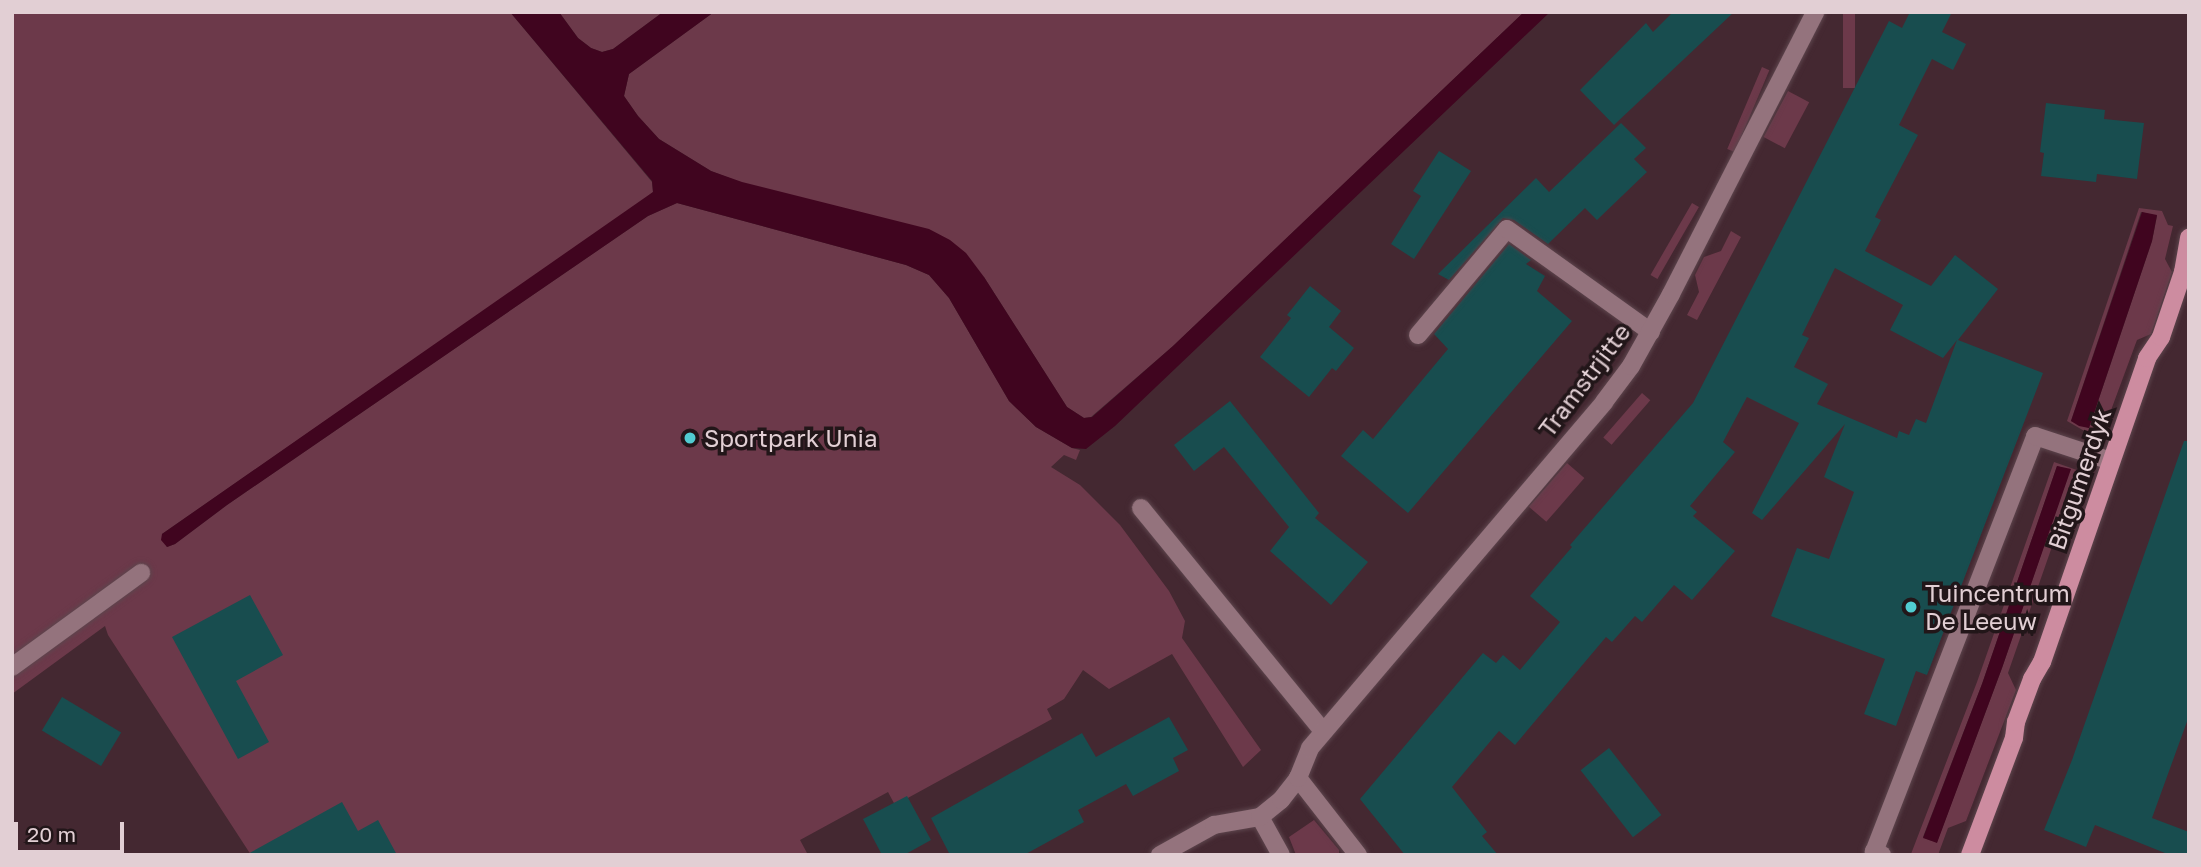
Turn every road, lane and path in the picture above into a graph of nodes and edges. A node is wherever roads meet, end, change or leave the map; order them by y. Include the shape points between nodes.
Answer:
1 (1815, 12) edge
2 (2189, 238) edge
3 (1651, 332) junction
4 (1418, 335) dead end
5 (2112, 461) junction
6 (1141, 508) dead end
7 (141, 573) dead end
8 (12, 667) edge
9 (1322, 730) junction
10 (1298, 778) junction
11 (1260, 817) junction
12 (1160, 855) edge
13 (1281, 855) edge
14 (1358, 855) edge
15 (1882, 855) edge
16 (1970, 855) edge

1 - 3 street, Tramstrjitte
2 - 5 main road, Bitgumerdyk via 2169,314 2147,358
3 - 4 street via 1507,229
3 - 9 street, Tramstrjitte via 1604,402
5 - 15 street via 2035,436 1874,852
5 - 16 main road, Bitgumerdyk
6 - 9 street
7 - 8 street
9 - 10 street, Tramstrjitte
10 - 11 street, Tramstrjitte
10 - 14 street
11 - 12 street via 1214,825
11 - 13 street

